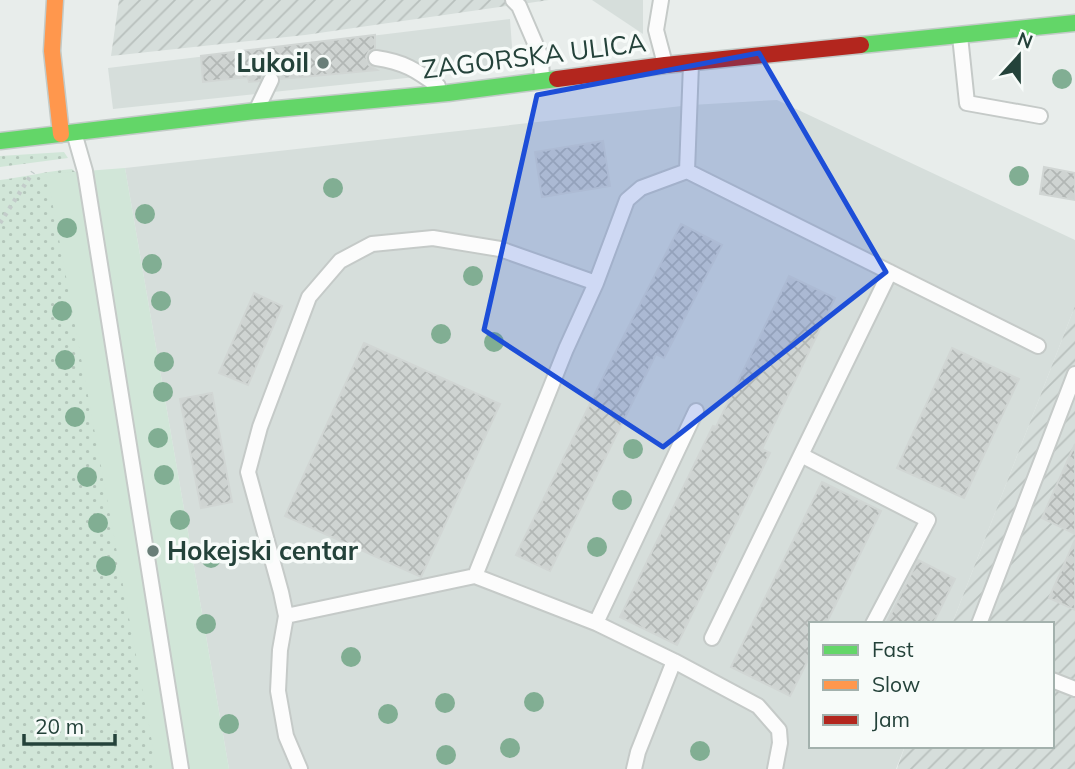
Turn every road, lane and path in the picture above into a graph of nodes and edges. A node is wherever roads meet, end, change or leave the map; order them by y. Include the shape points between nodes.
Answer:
1 (55, 0) edge
2 (513, 0) edge
3 (662, 0) edge
4 (1075, 23) edge
5 (960, 35) junction
6 (376, 58) dead end
7 (691, 62) junction
8 (665, 65) junction
9 (271, 80) dead end
10 (542, 82) junction
11 (447, 93) junction
12 (256, 111) junction
13 (1040, 116) dead end
14 (67, 133) junction
15 (0, 141) edge
16 (36, 168) dead end
17 (687, 171) junction
18 (0, 223) edge
19 (890, 272) junction
20 (596, 283) junction
21 (1038, 346) dead end
22 (1075, 374) edge
23 (696, 411) dead end
24 (801, 456) junction
25 (475, 576) junction
26 (286, 616) junction
27 (874, 622) edge
28 (980, 622) edge
29 (596, 623) junction
30 (712, 638) dead end
31 (674, 661) junction
32 (1054, 681) edge
33 (1075, 689) edge
34 (181, 769) edge
35 (300, 769) edge
36 (634, 769) edge
37 (775, 769) edge

1 - 14 street via 52,51
2 - 10 lane via 541,57
3 - 8 lane via 656,30
4 - 5 street, ZAGORSKA ULICA
5 - 7 street, ZAGORSKA ULICA
5 - 13 lane via 967,103
6 - 11 lane via 398,61
7 - 8 street, ZAGORSKA ULICA
7 - 17 lane
8 - 10 street, ZAGORSKA ULICA
9 - 12 lane
10 - 11 street, ZAGORSKA ULICA
11 - 12 street, ZAGORSKA ULICA
12 - 14 street, ZAGORSKA ULICA
14 - 15 street, ZAGORSKA ULICA
14 - 34 lane via 85,171
16 - 18 path
17 - 19 lane
17 - 20 lane via 641,188 627,200
19 - 21 lane
19 - 24 lane
20 - 25 lane
20 - 26 lane via 500,249 433,238 372,244 340,261 325,276 309,298 260,426 248,472
22 - 28 lane
23 - 29 lane
24 - 27 lane via 928,520
24 - 30 lane
25 - 26 lane
25 - 29 lane
26 - 35 lane via 278,691 286,736
29 - 31 lane
31 - 36 lane
31 - 37 lane via 758,706 779,730
32 - 33 lane

